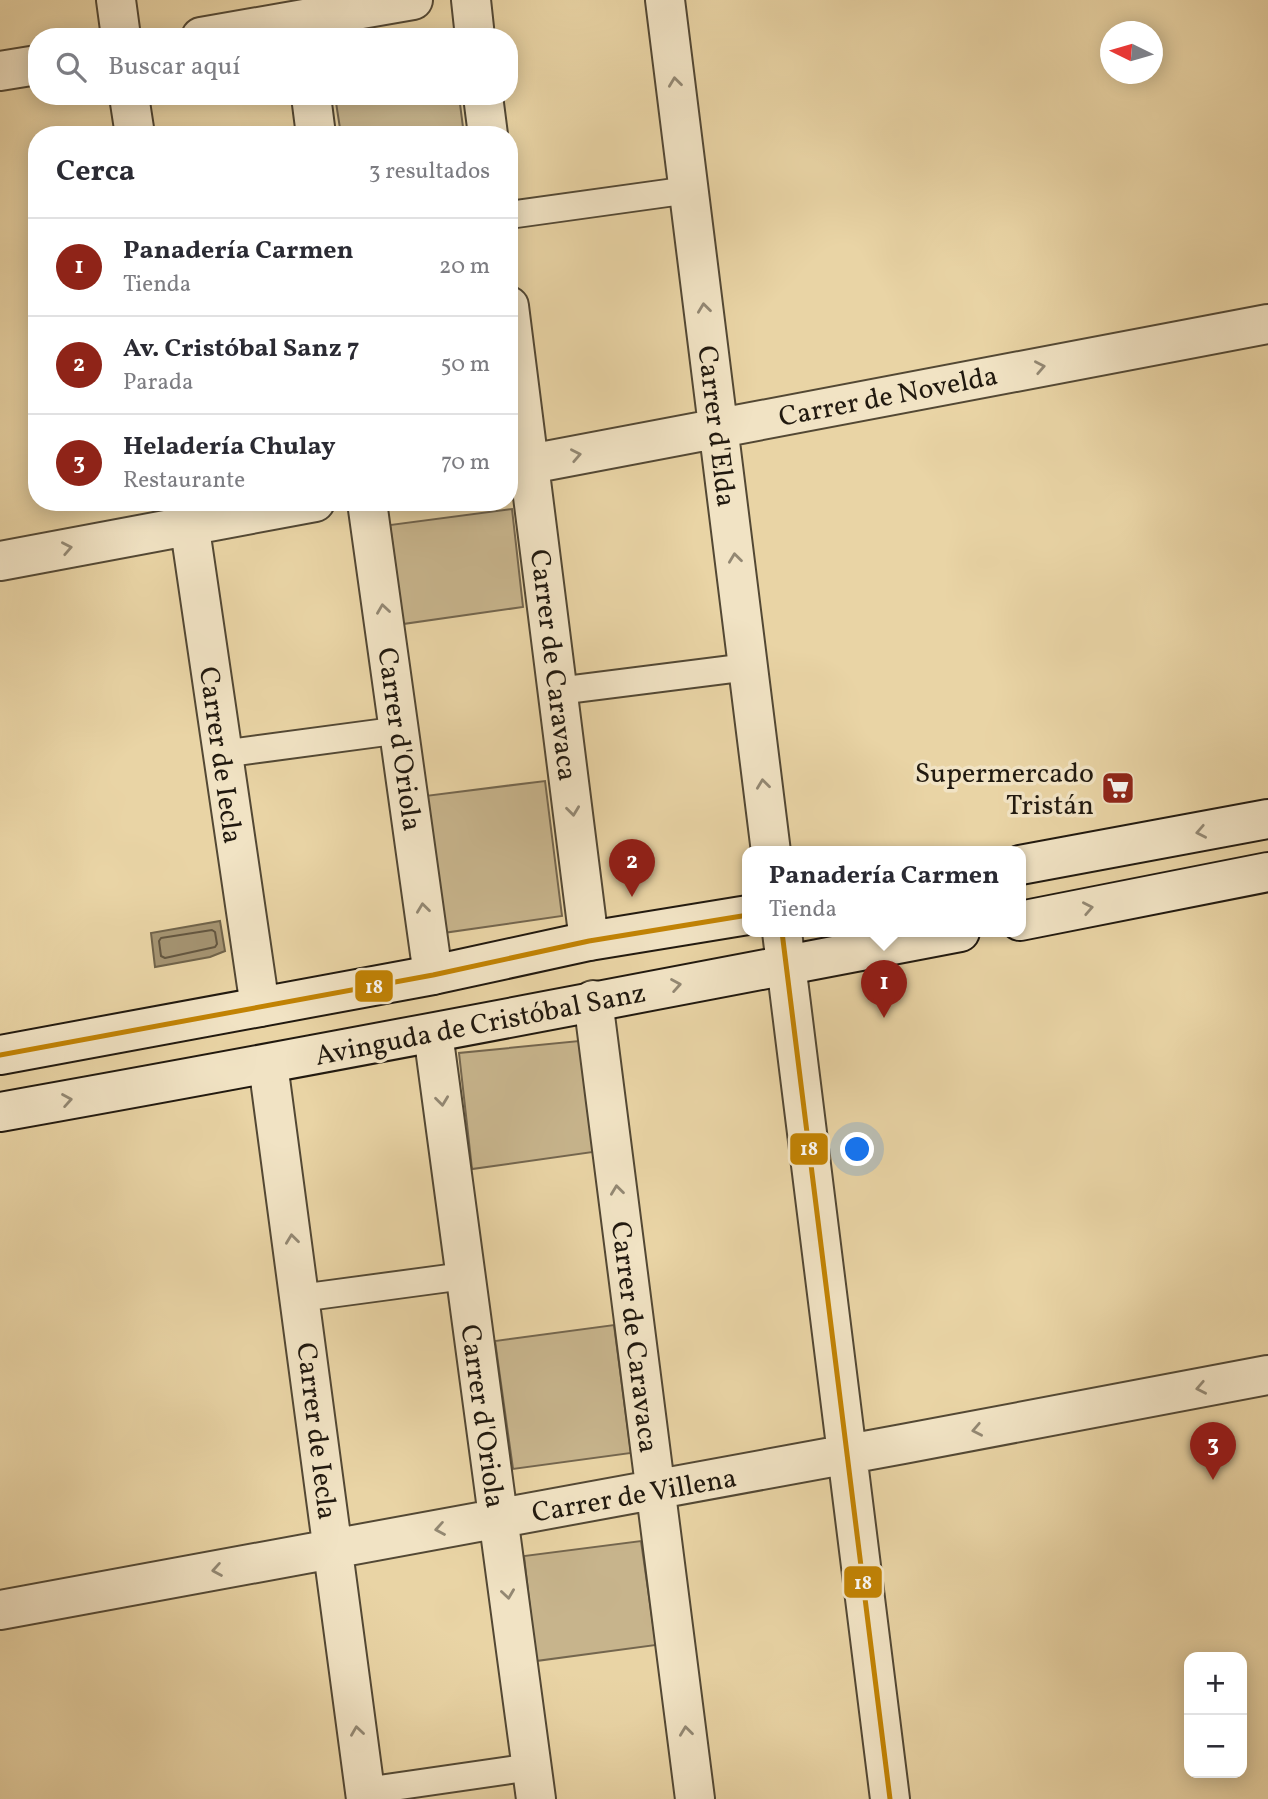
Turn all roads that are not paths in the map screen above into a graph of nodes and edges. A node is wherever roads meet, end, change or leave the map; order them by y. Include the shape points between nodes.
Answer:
1 (116, 0) edge
2 (413, 0) edge
3 (471, 0) edge
4 (665, 0) edge
5 (302, 19) edge
6 (120, 28) edge
7 (252, 28) edge
8 (474, 28) edge
9 (28, 66) edge
10 (0, 71) edge
11 (130, 105) edge
12 (312, 105) edge
13 (484, 105) edge
14 (134, 126) edge
15 (315, 126) edge
16 (487, 126) edge
17 (689, 190) junction
18 (518, 214) edge
19 (1268, 324) edge
20 (719, 427) junction
21 (519, 466) edge
22 (220, 511) edge
23 (368, 511) edge
24 (188, 514) edge
25 (0, 561) edge
26 (748, 667) junction
27 (558, 691) junction
28 (401, 730) junction
29 (222, 754) junction
30 (1268, 819) edge
31 (770, 846) edge
32 (1026, 864) edge
33 (1268, 872) edge
34 (742, 916) edge
35 (1026, 920) edge
36 (908, 937) edge
37 (589, 941) junction
38 (784, 949) edge
39 (433, 975) junction
40 (593, 1000) junction
41 (260, 1007) junction
42 (433, 1034) junction
43 (0, 1055) edge
44 (268, 1064) junction
45 (0, 1112) edge
46 (464, 1276) junction
47 (300, 1298) junction
48 (1268, 1375) edge
49 (847, 1455) junction
50 (655, 1490) junction
51 (498, 1518) junction
52 (333, 1548) junction
53 (0, 1609) edge
54 (534, 1783) edge
55 (365, 1795) edge
56 (695, 1799) edge
57 (890, 1799) edge

1 - 6 street
2 - 5 street
3 - 8 street
17 -> 4 street, Carrer d'Elda
5 - 7 street
9 - 10 street
11 - 14 street
12 - 15 street
13 - 16 street
17 - 18 lane
20 -> 17 street, Carrer d'Elda
20 -> 19 street, Carrer de Novelda
21 -> 20 street, Carrer de Novelda
26 -> 20 street, Carrer d'Elda
21 - 27 street, Carrer de Caravaca
22 - 24 street
28 -> 23 street, Carrer d'Oriola
25 -> 24 street
24 - 29 street, Carrer de Iecla
26 - 27 lane
31 -> 26 street, Carrer d'Elda
27 -> 37 street, Carrer de Caravaca
28 - 29 lane
39 -> 28 street, Carrer d'Oriola
29 - 41 street, Carrer de Iecla
30 -> 32 street
35 -> 33 street
34 - 37 street, Avinguda de Cristóbal Sanz
36 - 38 street, Avinguda de Cristóbal Sanz
37 - 39 street, Avinguda de Cristóbal Sanz
40 -> 38 street, Avinguda de Cristóbal Sanz
38 - 49 street
39 - 41 street, Avinguda de Cristóbal Sanz
40 - 42 street, Avinguda de Cristóbal Sanz
50 -> 40 street, Carrer de Caravaca
41 - 43 street, Avinguda de Cristóbal Sanz
42 - 44 street, Avinguda de Cristóbal Sanz
42 -> 46 street, Carrer d'Oriola
45 -> 44 street, Avinguda de Cristóbal Sanz
47 -> 44 street, Carrer de Iecla
46 - 47 lane
46 - 51 street, Carrer d'Oriola
47 - 52 street, Carrer de Iecla
48 -> 49 street, Carrer de Villena
49 - 50 street, Carrer de Villena
49 - 57 street
50 - 51 street, Carrer de Villena
56 -> 50 street, Carrer de Caravaca
51 -> 52 street, Carrer de Villena
51 -> 54 street, Carrer d'Oriola
52 -> 53 street, Carrer de Villena
55 -> 52 street, Carrer de Iecla
54 - 55 lane

